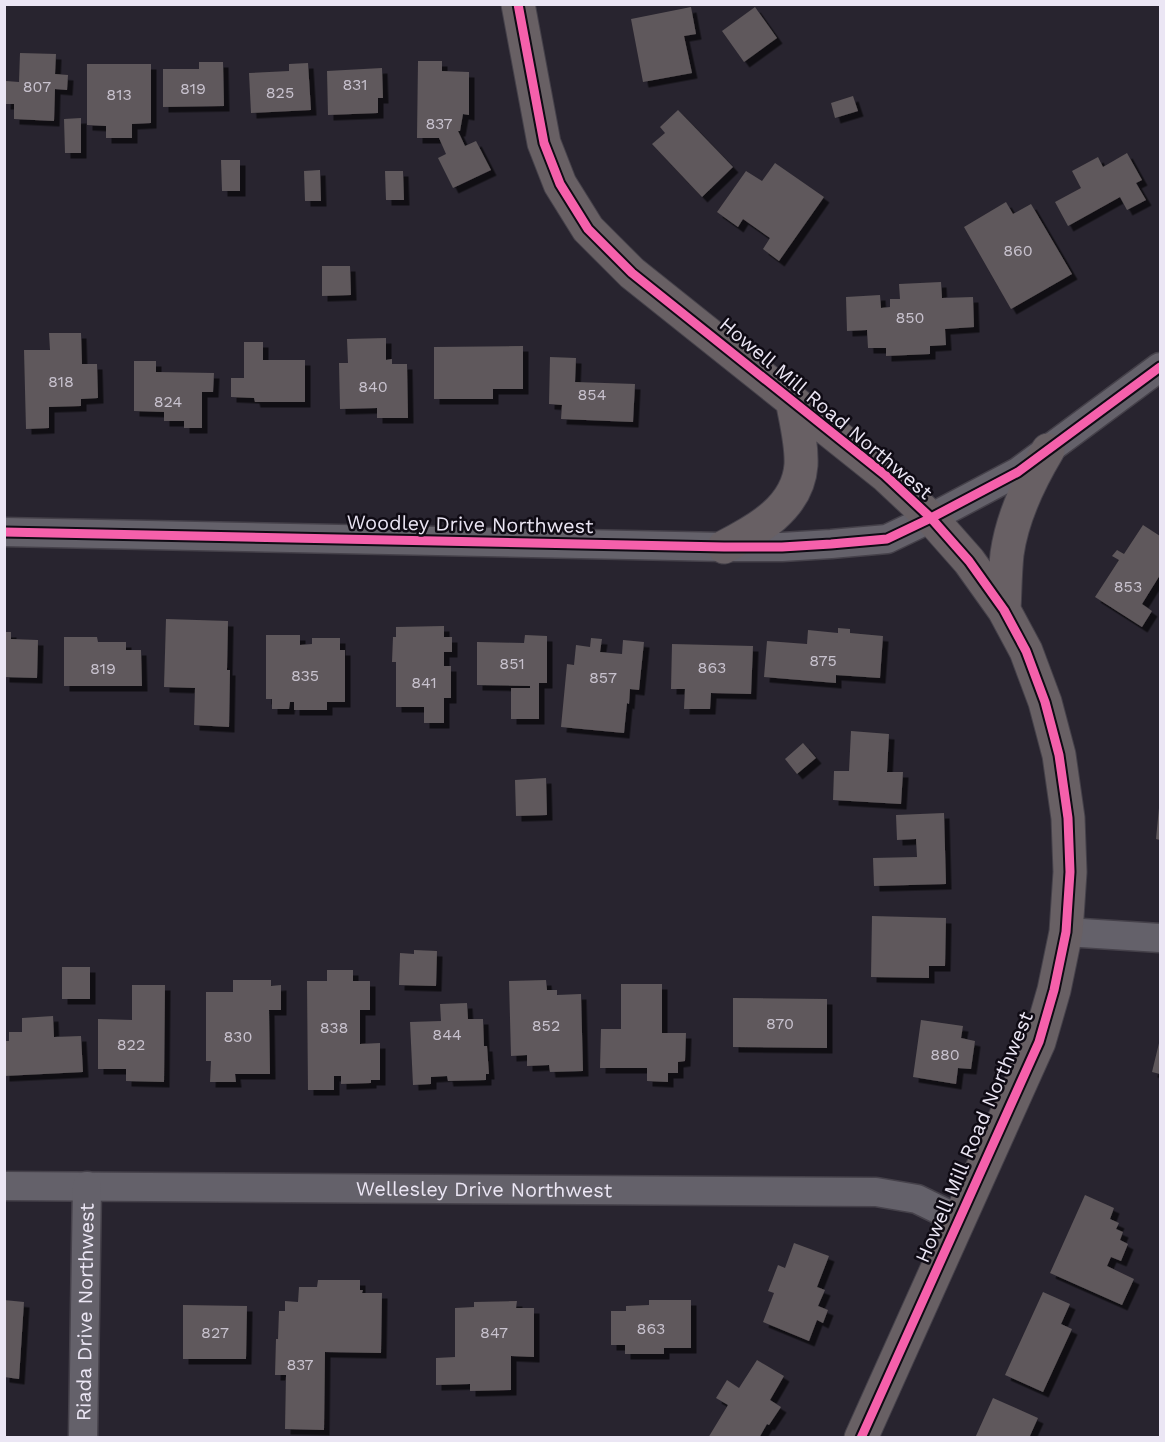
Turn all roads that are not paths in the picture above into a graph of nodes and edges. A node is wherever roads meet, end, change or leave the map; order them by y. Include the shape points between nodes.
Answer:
1 (518, 4) edge
2 (1161, 367) edge
3 (792, 400) junction
4 (1048, 450) junction
5 (931, 518) junction
6 (4, 532) edge
7 (724, 547) junction
8 (1004, 610) junction
9 (1066, 932) junction
10 (1161, 938) edge
11 (4, 1186) edge
12 (87, 1186) junction
13 (960, 1220) junction
14 (83, 1437) edge
15 (861, 1437) edge

1 - 3 main road, Howell Mill Road Northwest via 544,143 560,184 588,229 632,273
2 - 4 street, Woodley Drive Northwest
3 - 5 main road, Howell Mill Road Northwest via 885,475
3 - 7 main road via 801,464 793,493 766,522
4 - 5 street, Woodley Drive Northwest via 1018,472
4 - 8 main road via 1028,488 1012,532
5 - 7 street, Woodley Drive Northwest via 887,538 782,547
5 - 8 main road, Howell Mill Road Northwest via 969,561
6 - 7 street, Woodley Drive Northwest
8 - 9 main road, Howell Mill Road Northwest via 1026,651 1059,755 1069,829
9 - 10 street
9 - 13 main road, Howell Mill Road Northwest via 1039,1042
11 - 12 street, Wellesley Drive Northwest
12 - 13 street, Wellesley Drive Northwest via 876,1192 917,1199
12 - 14 street, Riada Drive Northwest
13 - 15 main road, Howell Mill Road Northwest

